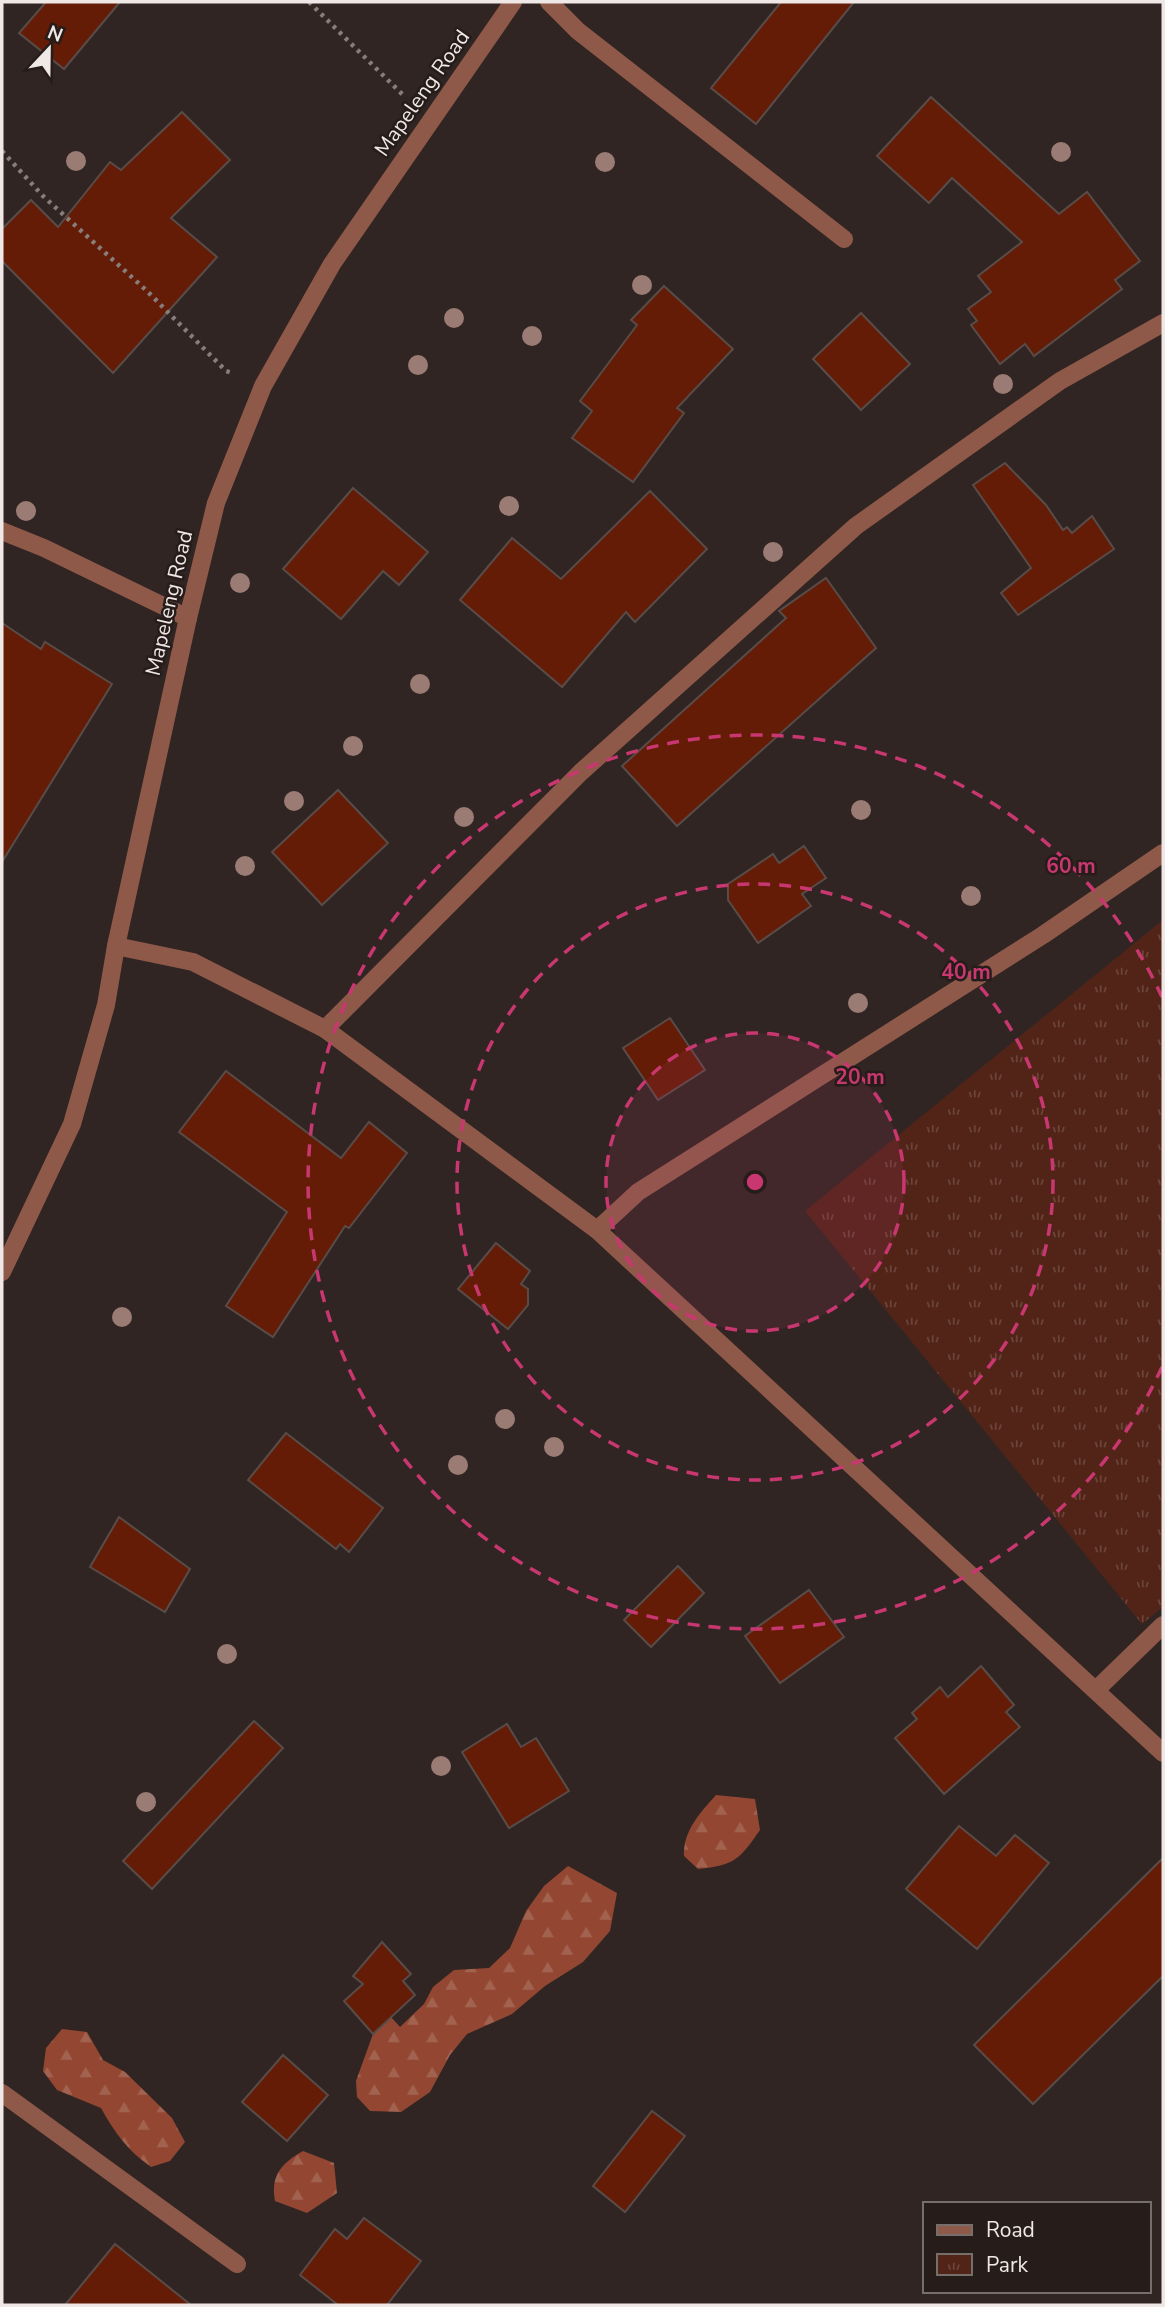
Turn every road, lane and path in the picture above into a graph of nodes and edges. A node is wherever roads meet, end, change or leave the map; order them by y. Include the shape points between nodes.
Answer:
1 (309, 2) edge
2 (513, 2) edge
3 (549, 2) edge
4 (431, 119) junction
5 (2, 151) edge
6 (844, 239) dead end
7 (1163, 323) edge
8 (263, 386) junction
9 (2, 531) edge
10 (188, 618) junction
11 (1163, 853) edge
12 (116, 946) junction
13 (325, 1029) junction
14 (597, 1230) junction
15 (2, 1272) edge
16 (1163, 1625) edge
17 (1097, 1689) junction
18 (1163, 1753) edge
19 (2, 2093) edge
20 (237, 2264) dead end

1 - 4 path
2 - 4 street, Mapeleng Road
3 - 6 street via 578,31
4 - 8 street, Mapeleng Road via 332,264
5 - 8 path via 226,371
7 - 13 street via 1060,381 856,526 581,772
8 - 10 street, Mapeleng Road via 216,503
9 - 10 street
10 - 12 street, Mapeleng Road
11 - 14 street via 1021,950 638,1192
12 - 13 street via 193,962
12 - 15 street, Mapeleng Road via 106,1005 72,1125
13 - 14 street
14 - 17 street
16 - 17 street
17 - 18 street
19 - 20 street

